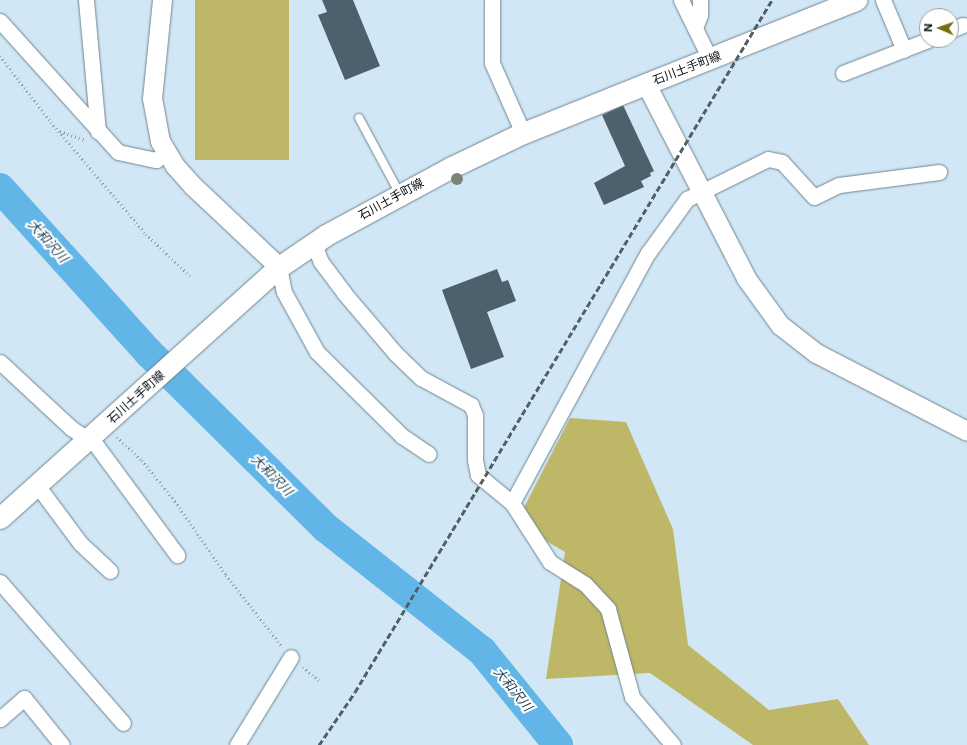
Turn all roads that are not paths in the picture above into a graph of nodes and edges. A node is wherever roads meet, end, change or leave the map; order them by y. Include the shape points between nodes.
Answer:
1 (86, 0) edge
2 (162, 0) edge
3 (492, 0) edge
4 (682, 0) edge
5 (700, 0) edge
6 (856, 0) edge
7 (883, 0) edge
8 (0, 21) edge
9 (695, 28) junction
10 (919, 44) edge
11 (904, 50) junction
12 (710, 59) junction
13 (843, 73) dead end
14 (646, 84) junction
15 (359, 118) dead end
16 (98, 131) junction
17 (523, 133) junction
18 (166, 152) junction
19 (939, 172) dead end
20 (701, 191) junction
21 (400, 194) junction
22 (314, 244) junction
23 (279, 267) junction
24 (0, 362) edge
25 (967, 431) edge
26 (87, 441) junction
27 (429, 454) dead end
28 (38, 485) junction
29 (512, 503) junction
30 (0, 518) edge
31 (177, 555) dead end
32 (110, 571) dead end
33 (0, 582) edge
34 (291, 657) road end
35 (0, 718) edge
36 (123, 723) dead end
37 (62, 745) edge
38 (237, 745) edge
39 (673, 745) edge

1 - 16 street
2 - 18 street via 152,98 154,118
3 - 17 street via 492,64
4 - 9 street
5 - 9 street via 700,15
6 - 12 main road, 石川土手町線
7 - 11 street
8 - 16 street
9 - 12 street
10 - 11 street
11 - 13 street
12 - 14 main road, 石川土手町線
14 - 17 main road, 石川土手町線
14 - 20 street
15 - 21 lane
16 - 18 street via 118,152 156,160
17 - 21 main road, 石川土手町線
18 - 23 street via 193,186
19 - 20 street via 839,184 814,197 782,162 768,159
20 - 25 street via 746,278 780,325 816,353
20 - 29 street via 687,199 648,254
21 - 22 main road, 石川土手町線
22 - 23 main road, 石川土手町線
22 - 29 street via 321,262 344,293 396,354 421,378 471,405 475,415 475,460 478,476
23 - 26 main road, 石川土手町線
23 - 27 street via 284,292 317,352 402,436
24 - 26 street
26 - 28 main road, 石川土手町線
26 - 31 street via 96,445
28 - 30 main road, 石川土手町線
28 - 32 street via 80,543
29 - 39 street via 550,562 585,584 608,609 632,697
33 - 36 street
34 - 38 street
35 - 37 street via 24,698

